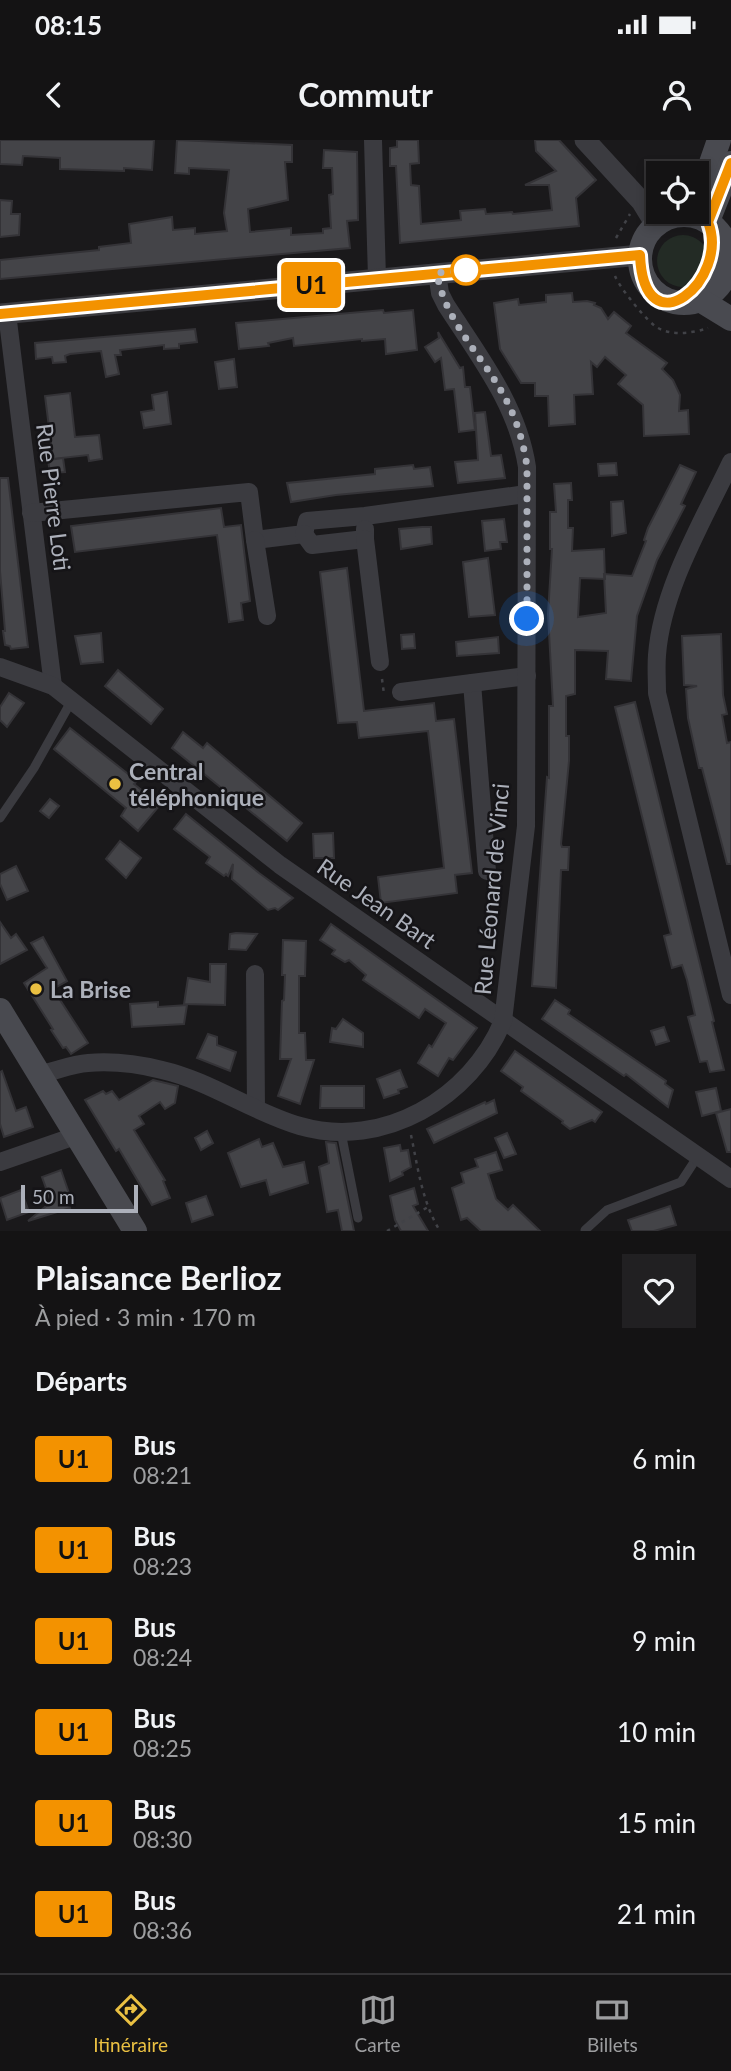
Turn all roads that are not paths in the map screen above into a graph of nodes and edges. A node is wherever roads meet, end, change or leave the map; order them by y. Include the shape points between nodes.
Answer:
1 (373, 140) edge
2 (585, 140) edge
3 (719, 140) edge
4 (731, 163) edge
5 (709, 175) edge
6 (709, 197) edge
7 (704, 224) edge
8 (656, 225) joint
9 (640, 255) junction
10 (728, 261) edge
11 (437, 273) junction
12 (377, 278) junction
13 (700, 300) junction
14 (4, 314) edge
15 (722, 323) edge
16 (731, 462) edge
17 (526, 494) junction
18 (31, 513) junction
19 (365, 516) junction
20 (304, 534) junction
21 (365, 539) junction
22 (255, 540) junction
23 (267, 616) dead end
24 (380, 662) dead end
25 (0, 667) edge
26 (527, 676) junction
27 (472, 683) junction
28 (53, 685) junction
29 (401, 692) dead end
30 (72, 700) junction
31 (0, 818) edge
32 (487, 871) dead end
33 (255, 974) dead end
34 (731, 995) edge
35 (0, 1010) edge
36 (503, 1021) junction
37 (41, 1074) junction
38 (256, 1108) junction
39 (341, 1132) junction
40 (78, 1135) junction
41 (698, 1156) junction
42 (0, 1162) edge
43 (731, 1179) edge
44 (358, 1218) dead end
45 (585, 1230) edge
46 (135, 1231) edge

1 - 12 street
2 - 8 street via 642,202
3 - 5 main road
4 - 6 main road
7 - 10 main road
8 - 9 main road
9 - 11 street
9 - 13 main road via 646,279 663,298 687,303
10 - 13 main road via 710,295
11 - 12 street
11 - 17 street, Rue Léonard de Vinci via 446,305 505,397 525,449
12 - 14 street
13 - 15 main road
14 - 18 street, Rue Pierre Loti
16 - 34 street via 674,584 657,655 657,693
17 - 19 street
17 - 26 street, Rue Léonard de Vinci
18 - 22 street via 249,492
18 - 28 street, Rue Pierre Loti
19 - 20 street via 307,520
19 - 21 street
20 - 21 street via 312,545
20 - 22 street
21 - 24 street
22 - 23 street
25 - 28 street, Rue Jean Bart
26 - 27 street
26 - 36 street, Rue Léonard de Vinci via 526,826
27 - 29 street
27 - 32 street, Rue Léonard de Vinci
28 - 30 street, Rue Jean Bart
30 - 31 lane
30 - 36 street, Rue Jean Bart via 280,865
33 - 38 street
35 - 37 main road
36 - 39 street, Rue Léonard de Vinci via 475,1070 447,1097 396,1123
36 - 41 street, Rue Jean Bart
37 - 38 street, Rue Léonard de Vinci via 87,1063 131,1064 195,1080
37 - 40 main road
38 - 39 street, Rue Léonard de Vinci via 301,1126
39 - 44 lane
40 - 42 street
40 - 46 main road
41 - 43 street, Rue Jean Bart
41 - 45 lane via 681,1182 607,1210

